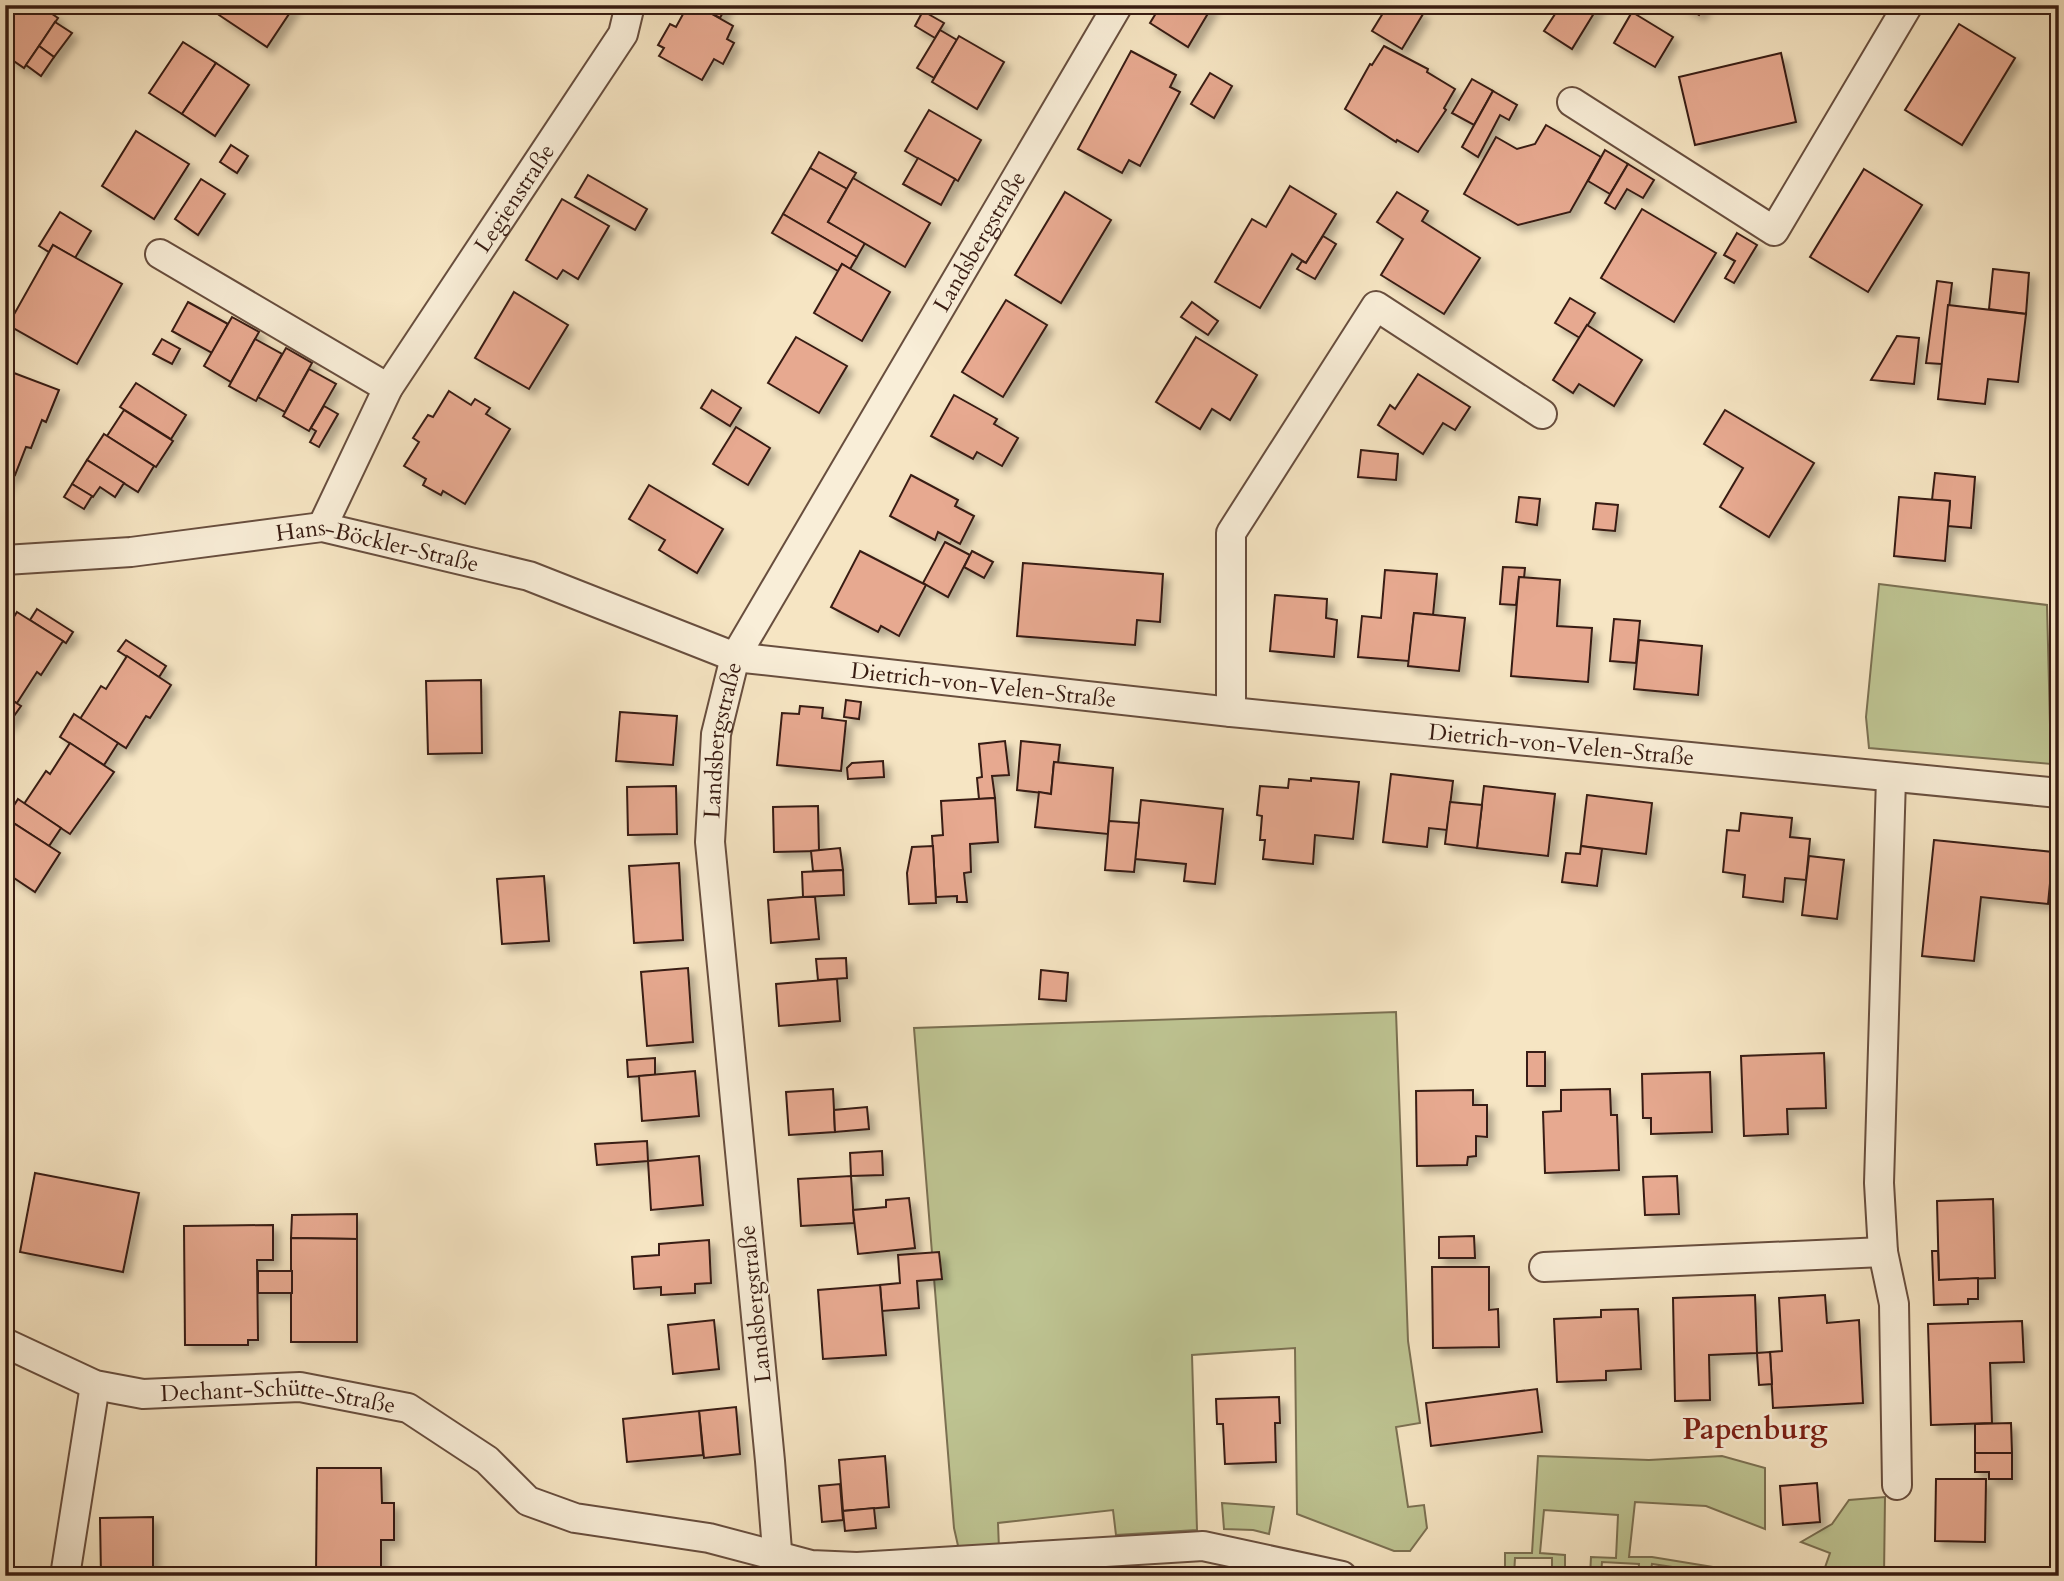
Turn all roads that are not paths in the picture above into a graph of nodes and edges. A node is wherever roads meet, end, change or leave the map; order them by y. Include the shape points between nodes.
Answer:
1 (630, 5) edge
2 (1118, 5) edge
3 (1908, 5) edge
4 (1572, 102) dead end
5 (160, 254) dead end
6 (388, 388) junction
7 (1542, 414) dead end
8 (322, 527) junction
9 (5, 560) edge
10 (736, 657) junction
11 (1231, 712) junction
12 (1891, 778) junction
13 (2059, 793) edge
14 (1883, 1252) junction
15 (1544, 1267) dead end
16 (5, 1343) edge
17 (95, 1385) junction
18 (1897, 1485) dead end
19 (779, 1566) edge
20 (65, 1576) edge
21 (1342, 1576) edge

1 - 6 street, Legienstraße via 623,34
2 - 10 street, Landsbergstraße
3 - 4 street via 1774,231
5 - 6 street
6 - 8 street, Legienstraße
7 - 11 street via 1376,306 1231,533
8 - 9 street, Hans-Böckler-Straße via 131,552
8 - 10 street, Hans-Böckler-Straße via 529,576
10 - 11 street, Dietrich-von-Velen-Straße
10 - 19 street, Landsbergstraße via 716,734 710,842
11 - 12 street, Dietrich-von-Velen-Straße
12 - 13 street, Dietrich-von-Velen-Straße
12 - 14 street via 1879,1183
14 - 15 street
14 - 18 street via 1894,1304
16 - 17 street, Dechant-Schütte-Straße
17 - 19 street, Dechant-Schütte-Straße via 143,1394 300,1387 408,1408 487,1460 528,1501 575,1518 709,1538
17 - 20 street
19 - 21 street, Dechant-Schütte-Straße via 857,1567 1203,1546

